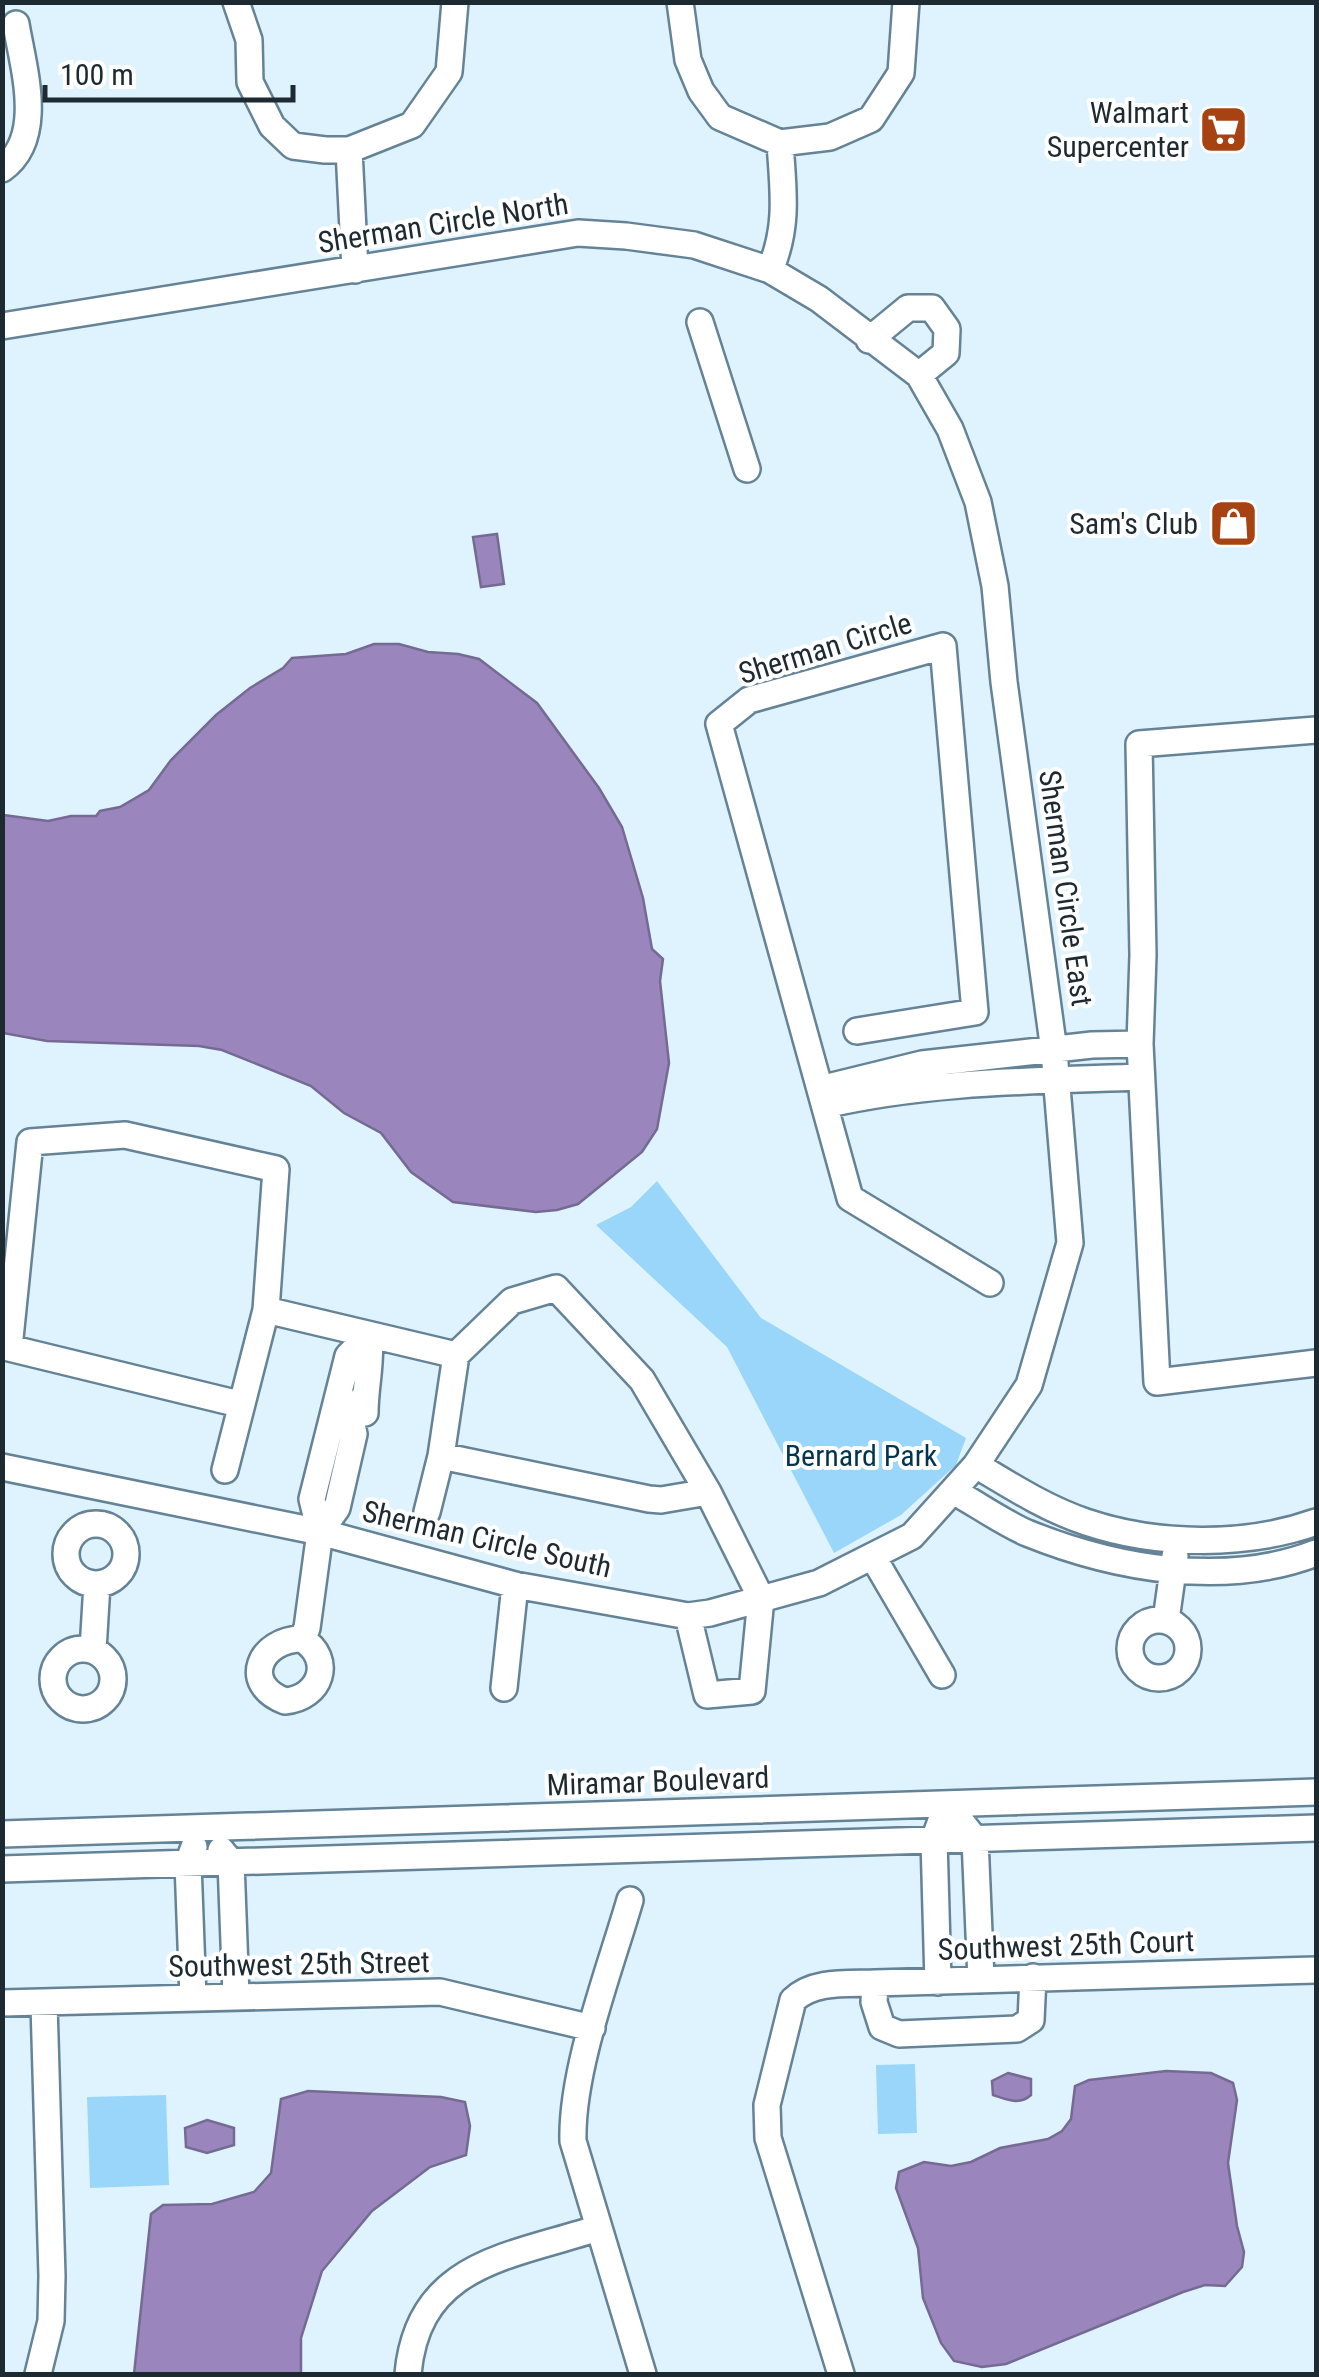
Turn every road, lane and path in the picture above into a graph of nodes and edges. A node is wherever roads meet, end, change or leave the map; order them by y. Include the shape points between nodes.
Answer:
1 (236, 2) edge
2 (455, 2) edge
3 (680, 2) edge
4 (906, 2) edge
5 (16, 24) dead end
6 (780, 143) junction
7 (349, 150) junction
8 (2, 169) edge
9 (355, 270) junction
10 (770, 270) junction
11 (700, 322) dead end
12 (2, 326) edge
13 (869, 340) junction
14 (919, 375) junction
15 (747, 470) dead end
16 (1316, 730) edge
17 (857, 1031) dead end
18 (1140, 1044) junction
19 (1054, 1051) junction
20 (1004, 1056) junction
21 (889, 1071) junction
22 (955, 1073) junction
23 (1141, 1077) junction
24 (1057, 1079) junction
25 (822, 1097) junction
26 (990, 1284) dead end
27 (266, 1310) junction
28 (369, 1335) junction
29 (456, 1354) junction
30 (1316, 1362) edge
31 (239, 1404) junction
32 (342, 1431) junction
33 (441, 1456) junction
34 (976, 1465) junction
35 (2, 1467) edge
36 (225, 1470) dead end
37 (109, 1490) junction
38 (953, 1490) junction
39 (708, 1492) junction
40 (427, 1512) dead end
41 (1316, 1522) edge
42 (103, 1525) junction
43 (320, 1532) junction
44 (1178, 1539) junction
45 (1316, 1553) edge
46 (873, 1558) junction
47 (1173, 1568) junction
48 (96, 1584) junction
49 (514, 1585) junction
50 (761, 1598) junction
51 (688, 1616) junction
52 (1166, 1620) dead end
53 (302, 1640) dead end
54 (92, 1650) dead end
55 (942, 1675) dead end
56 (504, 1688) dead end
57 (1316, 1792) edge
58 (947, 1804) junction
59 (202, 1828) junction
60 (1316, 1828) edge
61 (2, 1834) edge
62 (975, 1839) junction
63 (934, 1840) junction
64 (231, 1862) junction
65 (188, 1863) junction
66 (2, 1869) edge
67 (630, 1900) dead end
68 (1316, 1970) edge
69 (1033, 1977) junction
70 (980, 1980) junction
71 (938, 1982) junction
72 (874, 1983) junction
73 (236, 1996) junction
74 (193, 1998) junction
75 (2, 2003) edge
76 (44, 2004) junction
77 (592, 2028) junction
78 (598, 2228) junction
79 (38, 2374) edge
80 (408, 2374) edge
81 (643, 2374) edge
82 (841, 2374) edge

1 - 7 street via 249,40 250,82 272,126 293,146
2 - 7 street via 449,72 412,125
3 - 6 street via 688,60 701,91 720,117
4 - 6 street via 901,73 871,119 830,137
5 - 8 street via 27,125
6 - 10 street via 782,244
7 - 9 street
9 - 10 street, Sherman Circle North via 578,233 694,245
9 - 12 street, Sherman Circle North
10 - 13 street, Sherman Circle North
11 - 15 street
13 - 14 street, Sherman Circle East
13 - 14 street via 908,308 932,308 947,329 946,353
14 - 19 street, Sherman Circle East via 950,429 978,502 995,586
16 - 18 street via 1139,744
17 - 25 street, Sherman Circle via 975,1012 943,646 749,700 719,724
18 - 19 street
18 - 23 street
19 - 20 street
19 - 24 street, Sherman Circle East
20 - 21 street via 982,1046 919,1052
20 - 22 street
21 - 22 street
21 - 25 street
22 - 24 street
22 - 25 street via 878,1093
23 - 24 street
23 - 30 street via 1157,1382
24 - 34 street, Sherman Circle East via 1070,1243 1028,1385
25 - 26 street, Sherman Circle via 850,1198
27 - 28 street
27 - 31 street
27 - 31 street via 276,1169 125,1134 30,1142 9,1348
28 - 29 street
28 - 32 street via 348,1356
28 - 32 street via 372,1362 362,1424
29 - 33 street
29 - 39 street via 512,1301 556,1288 642,1380
31 - 36 street
32 - 43 street via 337,1508
33 - 39 street via 650,1499
33 - 40 street
34 - 38 street, Sherman Circle South
34 - 44 street via 1086,1522
35 - 37 street, Sherman Circle South
37 - 42 street
37 - 43 street, Sherman Circle South
38 - 46 street, Sherman Circle South via 912,1536
38 - 47 street via 1024,1532
39 - 50 street
41 - 44 street via 1242,1539
42 - 48 street via 120,1536 126,1555 119,1573
42 - 48 street via 76,1531 66,1548 74,1575
43 - 49 street, Sherman Circle South
43 - 53 street
44 - 47 street
45 - 47 street via 1212,1573
46 - 50 street, Sherman Circle South via 819,1583
46 - 55 street
47 - 52 street
48 - 54 street
49 - 51 street, Sherman Circle South
49 - 56 street
50 - 51 street, Sherman Circle South
50 - 51 street via 752,1691 706,1695
57 - 58 street, Miramar Boulevard
58 - 59 street, Miramar Boulevard
58 - 62 street
58 - 63 street
59 - 61 street, Miramar Boulevard
59 - 64 street
59 - 65 street
60 - 62 street
62 - 63 street
62 - 70 street
63 - 64 street
63 - 71 street
64 - 65 street
64 - 73 street
65 - 66 street
65 - 74 street
67 - 77 street
68 - 69 street, Southwest 25th Court
69 - 70 street, Southwest 25th Court
69 - 72 street via 1031,2020 1017,2029 899,2034 882,2026
70 - 71 street, Southwest 25th Court
71 - 72 street, Southwest 25th Court
72 - 82 street, Southwest 25th Court via 817,1986 793,2000 766,2105 768,2138
73 - 74 street, Southwest 25th Street
73 - 77 street, Southwest 25th Street via 440,1992
74 - 76 street, Southwest 25th Street
75 - 76 street, Southwest 25th Street
76 - 79 street via 52,2276 51,2321
77 - 78 street via 572,2120
78 - 80 street via 473,2269 443,2289 420,2321
78 - 81 street

